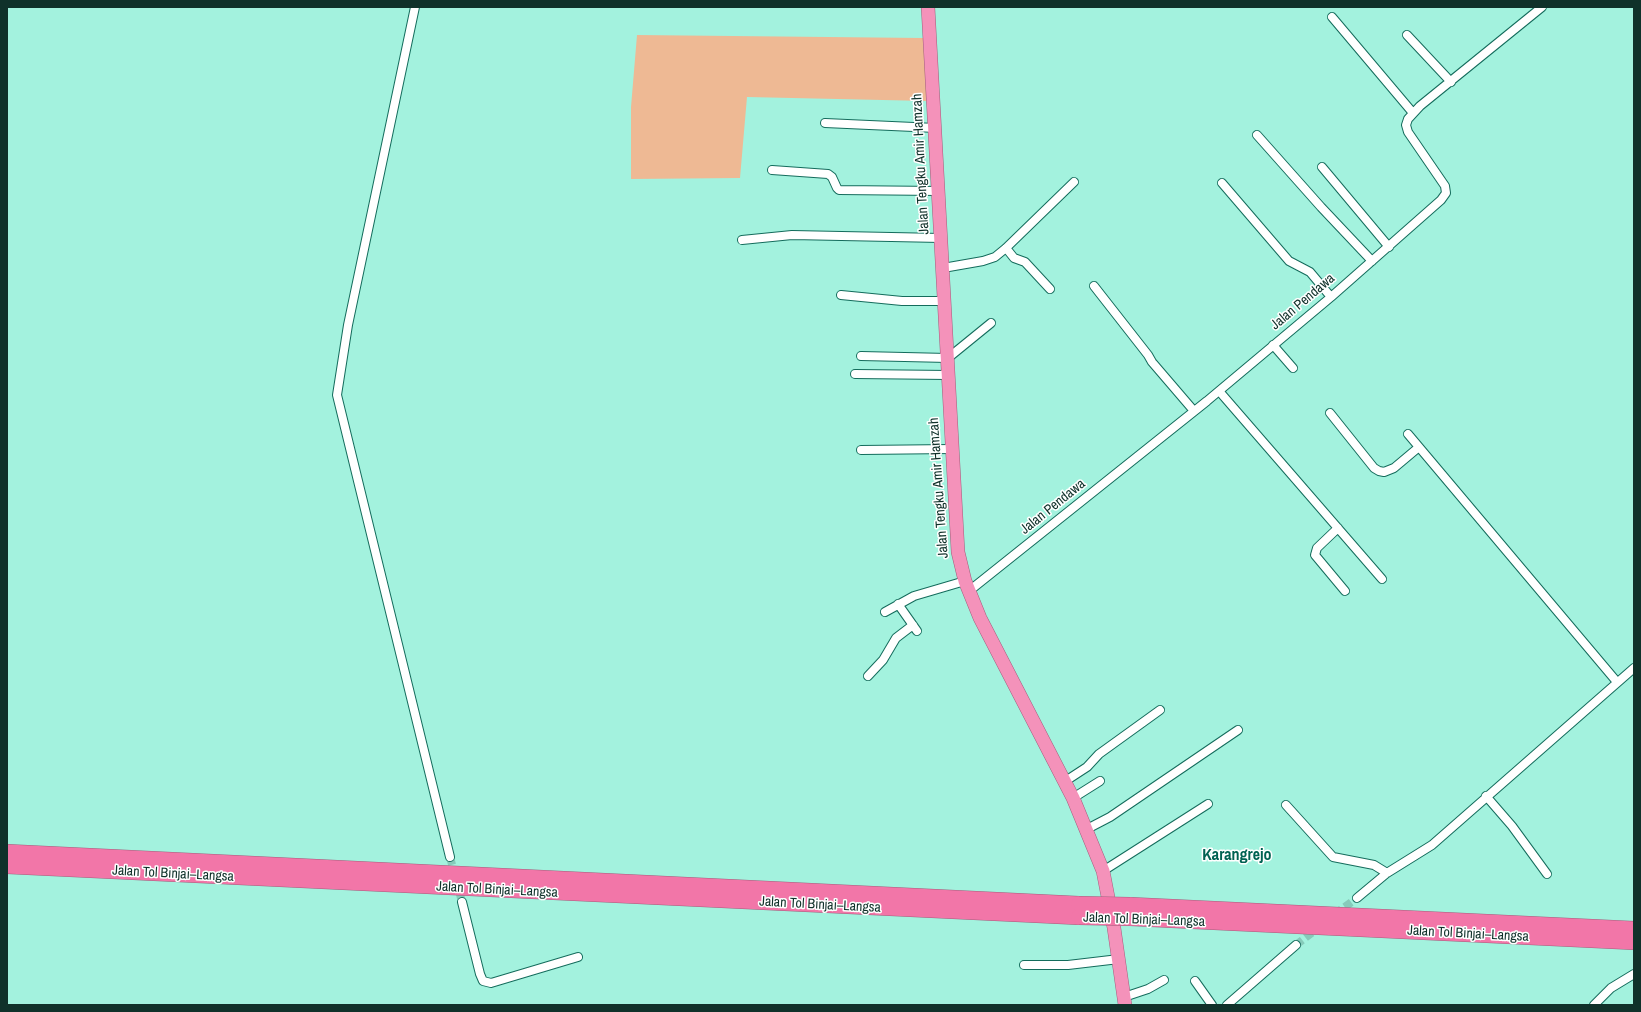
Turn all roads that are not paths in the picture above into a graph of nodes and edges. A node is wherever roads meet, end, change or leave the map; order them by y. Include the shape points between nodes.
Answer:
1 (415, 7) edge
2 (928, 7) edge
3 (1542, 7) edge
4 (1332, 16) dead end
5 (1407, 35) dead end
6 (1451, 82) junction
7 (1413, 114) junction
8 (825, 123) dead end
9 (936, 128) junction
10 (1257, 135) dead end
11 (1322, 167) dead end
12 (772, 170) dead end
13 (1074, 182) dead end
14 (1222, 183) dead end
15 (939, 191) junction
16 (941, 238) junction
17 (742, 240) dead end
18 (1388, 247) junction
19 (1006, 248) junction
20 (1372, 261) junction
21 (943, 268) junction
22 (1094, 286) dead end
23 (1050, 289) dead end
24 (842, 295) dead end
25 (1331, 297) junction
26 (944, 301) junction
27 (991, 323) dead end
28 (1273, 345) junction
29 (861, 356) dead end
30 (948, 358) junction
31 (1293, 368) dead end
32 (855, 374) dead end
33 (949, 375) junction
34 (1219, 391) junction
35 (1194, 411) junction
36 (1330, 413) dead end
37 (1408, 434) dead end
38 (1420, 448) junction
39 (952, 449) junction
40 (861, 450) dead end
41 (1338, 528) junction
42 (1382, 579) dead end
43 (967, 586) junction
44 (1345, 591) dead end
45 (898, 604) junction
46 (886, 612) dead end
47 (1634, 668) edge
48 (868, 676) dead end
49 (1617, 682) junction
50 (1160, 710) dead end
51 (1238, 730) dead end
52 (1100, 780) dead end
53 (1064, 782) junction
54 (1486, 796) junction
55 (1073, 798) junction
56 (1208, 804) dead end
57 (1286, 805) dead end
58 (1087, 829) junction
59 (7, 852) edge
60 (450, 857) tunnel mouth
61 (7, 866) edge
62 (1103, 871) junction
63 (1387, 873) junction
64 (1547, 874) dead end
65 (685, 892) junction
66 (1357, 898) tunnel mouth
67 (462, 902) tunnel mouth
68 (1130, 911) junction
69 (1634, 929) edge
70 (1634, 942) edge
71 (1296, 945) tunnel mouth
72 (578, 957) dead end
73 (1119, 959) junction
74 (1024, 965) dead end
75 (1634, 974) edge
76 (1164, 980) dead end
77 (1195, 981) dead end
78 (1124, 1001) edge
79 (1212, 1005) edge
80 (1227, 1005) edge
81 (1594, 1005) edge

1 - 60 street via 348,324 337,395
2 - 9 highway, Jalan Tengku Amir Hamzah
3 - 6 street, Jalan Pendawa
4 - 7 street
5 - 6 street
6 - 7 street, Jalan Pendawa
7 - 18 street, Jalan Pendawa via 1406,121 1406,128 1443,183 1446,193 1437,205
8 - 9 street
9 - 15 highway, Jalan Tengku Amir Hamzah
10 - 20 street
11 - 18 street
12 - 15 street via 828,174 839,190
13 - 19 street
14 - 25 street via 1288,261 1310,272
15 - 16 highway, Jalan Tengku Amir Hamzah
16 - 17 street via 792,235
16 - 21 highway, Jalan Tengku Amir Hamzah
18 - 20 street, Jalan Pendawa
19 - 21 street via 989,259
19 - 23 street via 1014,258 1025,262
20 - 25 street, Jalan Pendawa
21 - 26 highway, Jalan Tengku Amir Hamzah
22 - 35 street via 1152,362
24 - 26 street via 902,301
25 - 28 street, Jalan Pendawa
26 - 30 highway, Jalan Tengku Amir Hamzah
27 - 30 street
28 - 31 street
28 - 34 street, Jalan Pendawa
29 - 30 street
30 - 33 highway, Jalan Tengku Amir Hamzah
32 - 33 street
33 - 39 highway, Jalan Tengku Amir Hamzah
34 - 35 street, Jalan Pendawa
34 - 41 street
35 - 43 street, Jalan Pendawa
36 - 38 street via 1379,471 1394,468
37 - 38 street
38 - 49 street
39 - 40 street
39 - 43 highway, Jalan Tengku Amir Hamzah via 957,542
41 - 42 street
41 - 44 street via 1317,548 1315,555
43 - 45 street via 922,593
43 - 53 highway, Jalan Tengku Amir Hamzah via 990,639
45 - 46 street
45 - 48 street via 915,628 896,638 883,660
47 - 49 street
49 - 54 street
50 - 53 street
51 - 58 street via 1110,817
52 - 55 street
53 - 55 highway, Jalan Tengku Amir Hamzah
54 - 63 street via 1432,845
54 - 64 street
55 - 58 highway, Jalan Tengku Amir Hamzah
56 - 62 street
57 - 63 street via 1333,857 1374,865
58 - 62 highway, Jalan Tengku Amir Hamzah
59 - 65 highway, Jalan Tol Binjai–Langsa
61 - 65 highway, Jalan Tol Binjai–Langsa
62 - 73 highway, Jalan Tengku Amir Hamzah
63 - 66 street
65 - 68 highway, Jalan Tol Binjai–Langsa, bridge via 1079,911
67 - 72 street via 483,980 491,983
68 - 69 highway, Jalan Tol Binjai–Langsa
68 - 70 highway, Jalan Tol Binjai–Langsa
71 - 80 street
73 - 74 street via 1068,965
73 - 78 highway, Jalan Tengku Amir Hamzah
75 - 81 street via 1611,988
76 - 78 street
77 - 79 street

